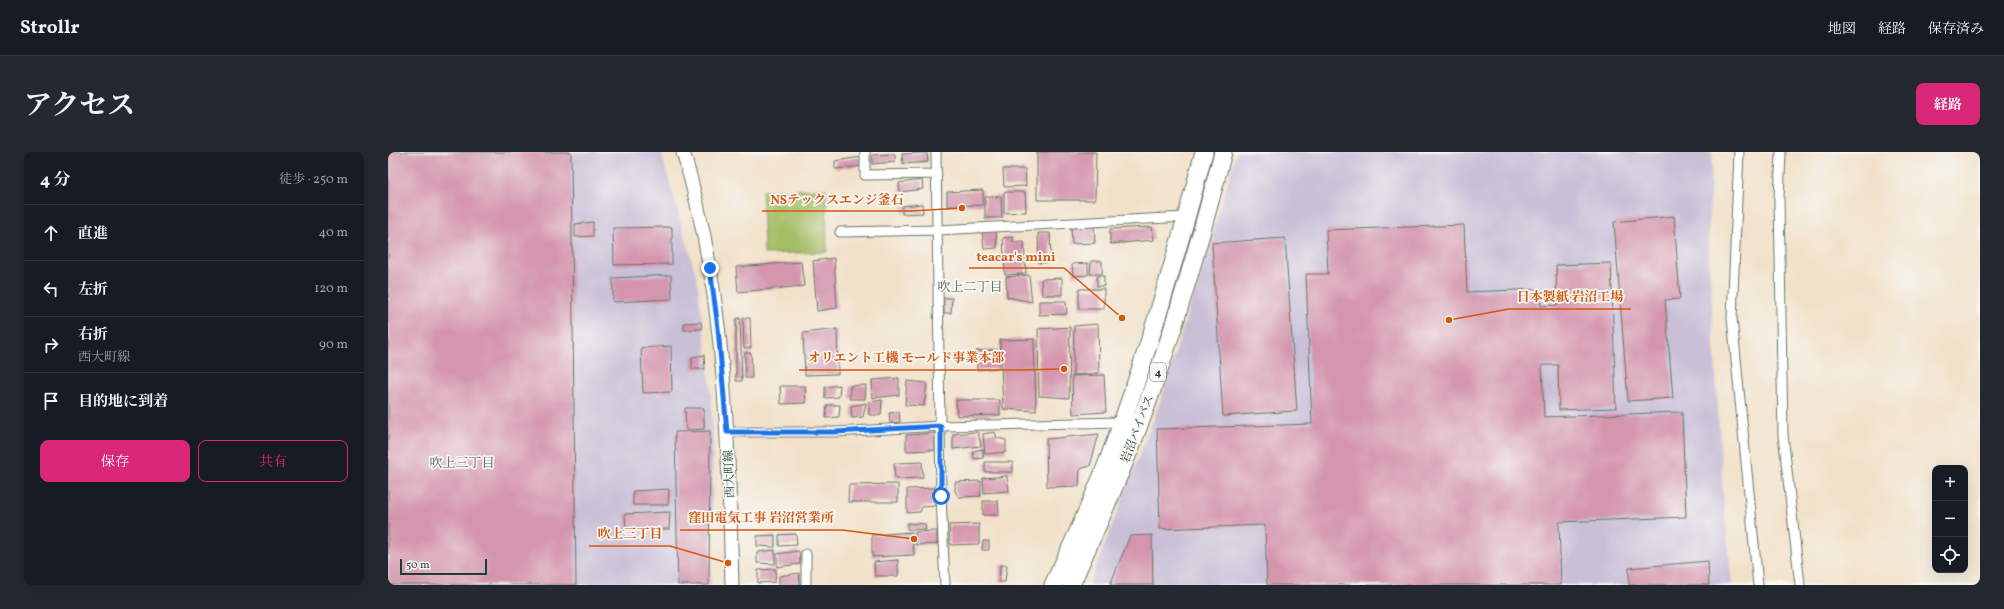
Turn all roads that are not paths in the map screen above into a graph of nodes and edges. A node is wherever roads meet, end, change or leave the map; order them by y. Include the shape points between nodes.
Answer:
1 (683, 152) edge
2 (865, 152) edge
3 (936, 152) edge
4 (1204, 152) edge
5 (1223, 152) edge
6 (1739, 152) edge
7 (1782, 152) edge
8 (937, 174) junction
9 (1186, 217) junction
10 (938, 230) junction
11 (840, 232) dead end
12 (1122, 422) junction
13 (941, 426) junction
14 (727, 432) junction
15 (806, 554) dead end
16 (732, 585) edge
17 (806, 585) edge
18 (945, 585) edge
19 (1053, 585) edge
20 (1071, 585) edge
21 (1758, 585) edge
22 (1800, 585) edge

1 - 14 street, 西大町線 via 710,268
2 - 8 street via 865,175
3 - 8 street
4 - 9 highway, 岩沼バイパス / 4
5 - 20 highway, 岩沼バイパス / 4 via 1197,252 1157,373 1131,447
6 - 21 street via 1732,318
7 - 22 street via 1780,198 1783,435
8 - 10 street
9 - 10 street
9 - 12 highway, 岩沼バイパス / 4 via 1158,315
10 - 11 street
10 - 13 street
12 - 13 street
12 - 19 highway, 岩沼バイパス / 4
13 - 14 street via 835,432
13 - 18 street
14 - 16 street, 西大町線
15 - 17 street

